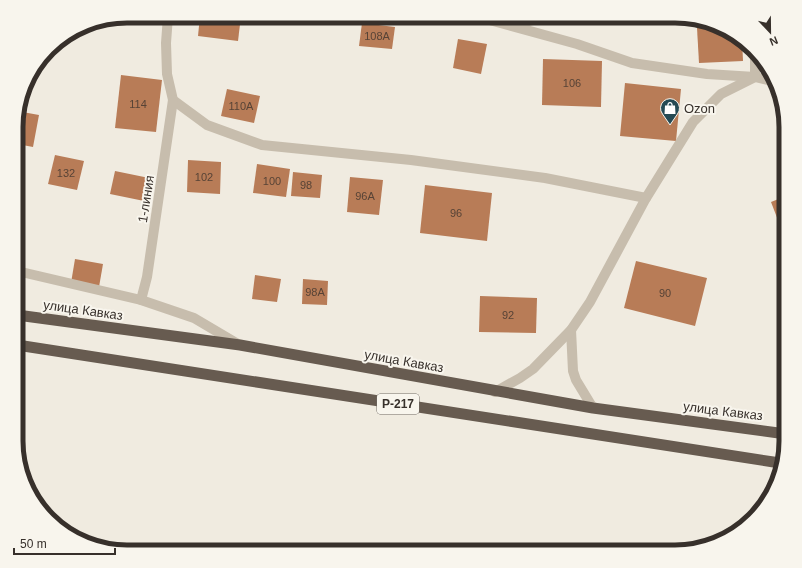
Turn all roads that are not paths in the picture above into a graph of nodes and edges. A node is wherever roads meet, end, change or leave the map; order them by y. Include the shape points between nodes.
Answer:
1 (167, 23) edge
2 (503, 23) edge
3 (519, 23) edge
4 (511, 25) junction
5 (755, 62) edge
6 (755, 77) junction
7 (767, 80) edge
8 (173, 100) junction
9 (646, 198) junction
10 (23, 272) edge
11 (141, 300) junction
12 (23, 316) edge
13 (571, 330) junction
14 (240, 345) junction
15 (23, 346) edge
16 (495, 392) junction
17 (593, 408) junction
18 (779, 433) edge
19 (777, 462) edge

1 - 8 street via 167,74
2 - 4 street
3 - 4 street
4 - 6 street via 632,63 707,74
5 - 6 street
6 - 7 street
6 - 9 street via 721,94 693,122
8 - 9 street via 207,125 262,145 411,160 530,176
8 - 11 street, 1-линия via 147,276
9 - 13 street via 590,302
10 - 11 street
11 - 14 street via 194,318
12 - 14 highway, улица Кавказ / Р-217
13 - 16 street via 534,369
13 - 17 street via 573,371
14 - 16 highway, улица Кавказ / Р-217
15 - 19 highway, Р-217
16 - 17 highway, улица Кавказ / Р-217
17 - 18 highway, улица Кавказ / Р-217

